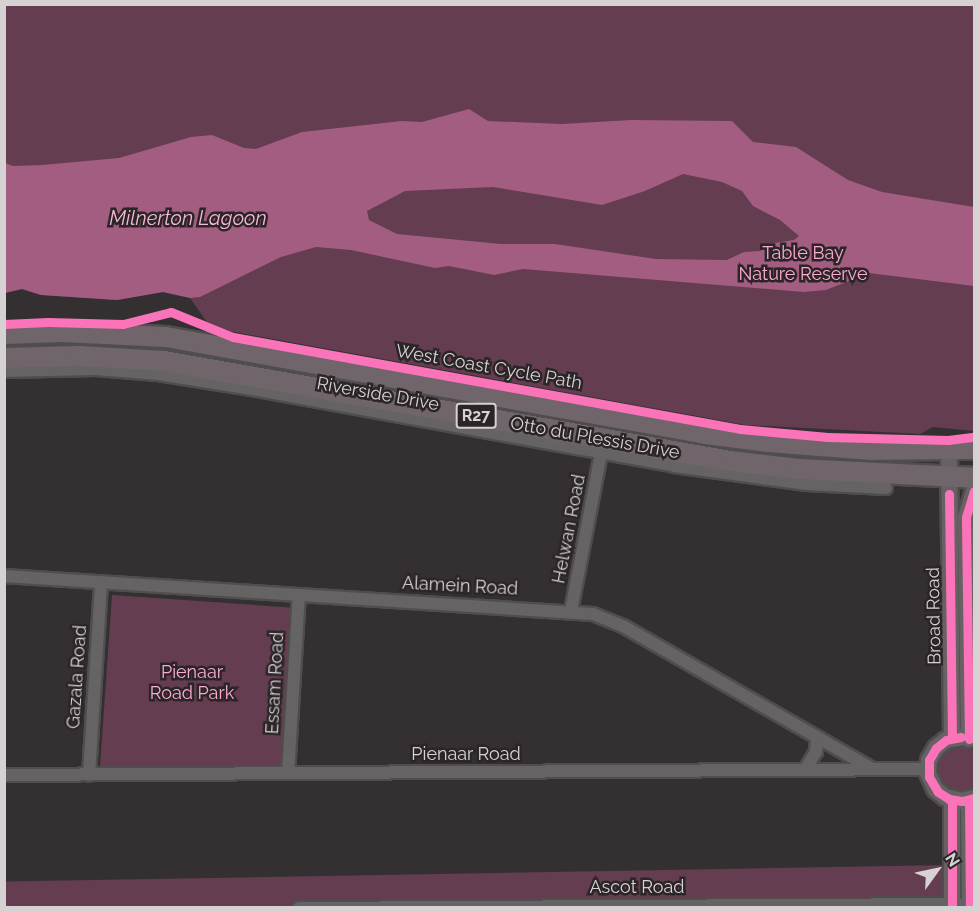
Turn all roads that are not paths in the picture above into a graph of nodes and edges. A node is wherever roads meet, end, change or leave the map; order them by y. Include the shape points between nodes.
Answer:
1 (4, 334) edge
2 (4, 358) edge
3 (4, 371) edge
4 (975, 448) edge
5 (949, 450) junction
6 (602, 454) junction
7 (949, 478) junction
8 (975, 478) edge
9 (886, 488) dead end
10 (975, 491) edge
11 (4, 576) edge
12 (958, 580) junction
13 (101, 582) junction
14 (299, 595) junction
15 (571, 611) junction
16 (817, 738) junction
17 (965, 739) edge
18 (872, 769) junction
19 (928, 769) junction
20 (805, 770) junction
21 (288, 773) junction
22 (4, 775) edge
23 (89, 775) junction
24 (965, 799) edge
25 (952, 906) edge
26 (971, 906) edge
27 (446, 907) edge
28 (299, 908) edge

1 - 5 main road, Otto du Plessis Drive / R27 via 103,333 166,338 717,435 836,448
2 - 7 main road, Otto du Plessis Drive / R27 via 80,356 164,361 730,461
3 - 6 street, Riverside Drive via 96,369 198,380
4 - 5 main road, Otto du Plessis Drive / R27
5 - 7 street, Broad Road
6 - 9 street, Riverside Drive via 774,481
6 - 15 street, Helwan Road
7 - 8 main road, Otto du Plessis Drive / R27
7 - 12 street, Broad Road
10 - 12 street, Broad Road via 966,517
11 - 13 street, Alamein Road
12 - 17 street, Broad Road
13 - 14 street, Alamein Road
13 - 23 street, Gazala Road
14 - 15 street, Alamein Road
14 - 21 street, Essam Road
15 - 16 street, Alamein Road via 601,616 623,626
16 - 18 street, Alamein Road
16 - 20 street via 816,752
17 - 19 street, Broad Road via 936,748
18 - 19 street, Pienaar Road
18 - 20 street, Pienaar Road
19 - 24 street via 935,789
20 - 21 street, Pienaar Road
21 - 23 street, Pienaar Road
22 - 23 street, Pienaar Road
24 - 25 street
24 - 26 street
25 - 26 street, Ascot Road
25 - 27 street, Ascot Road
27 - 28 street, Ascot Road

